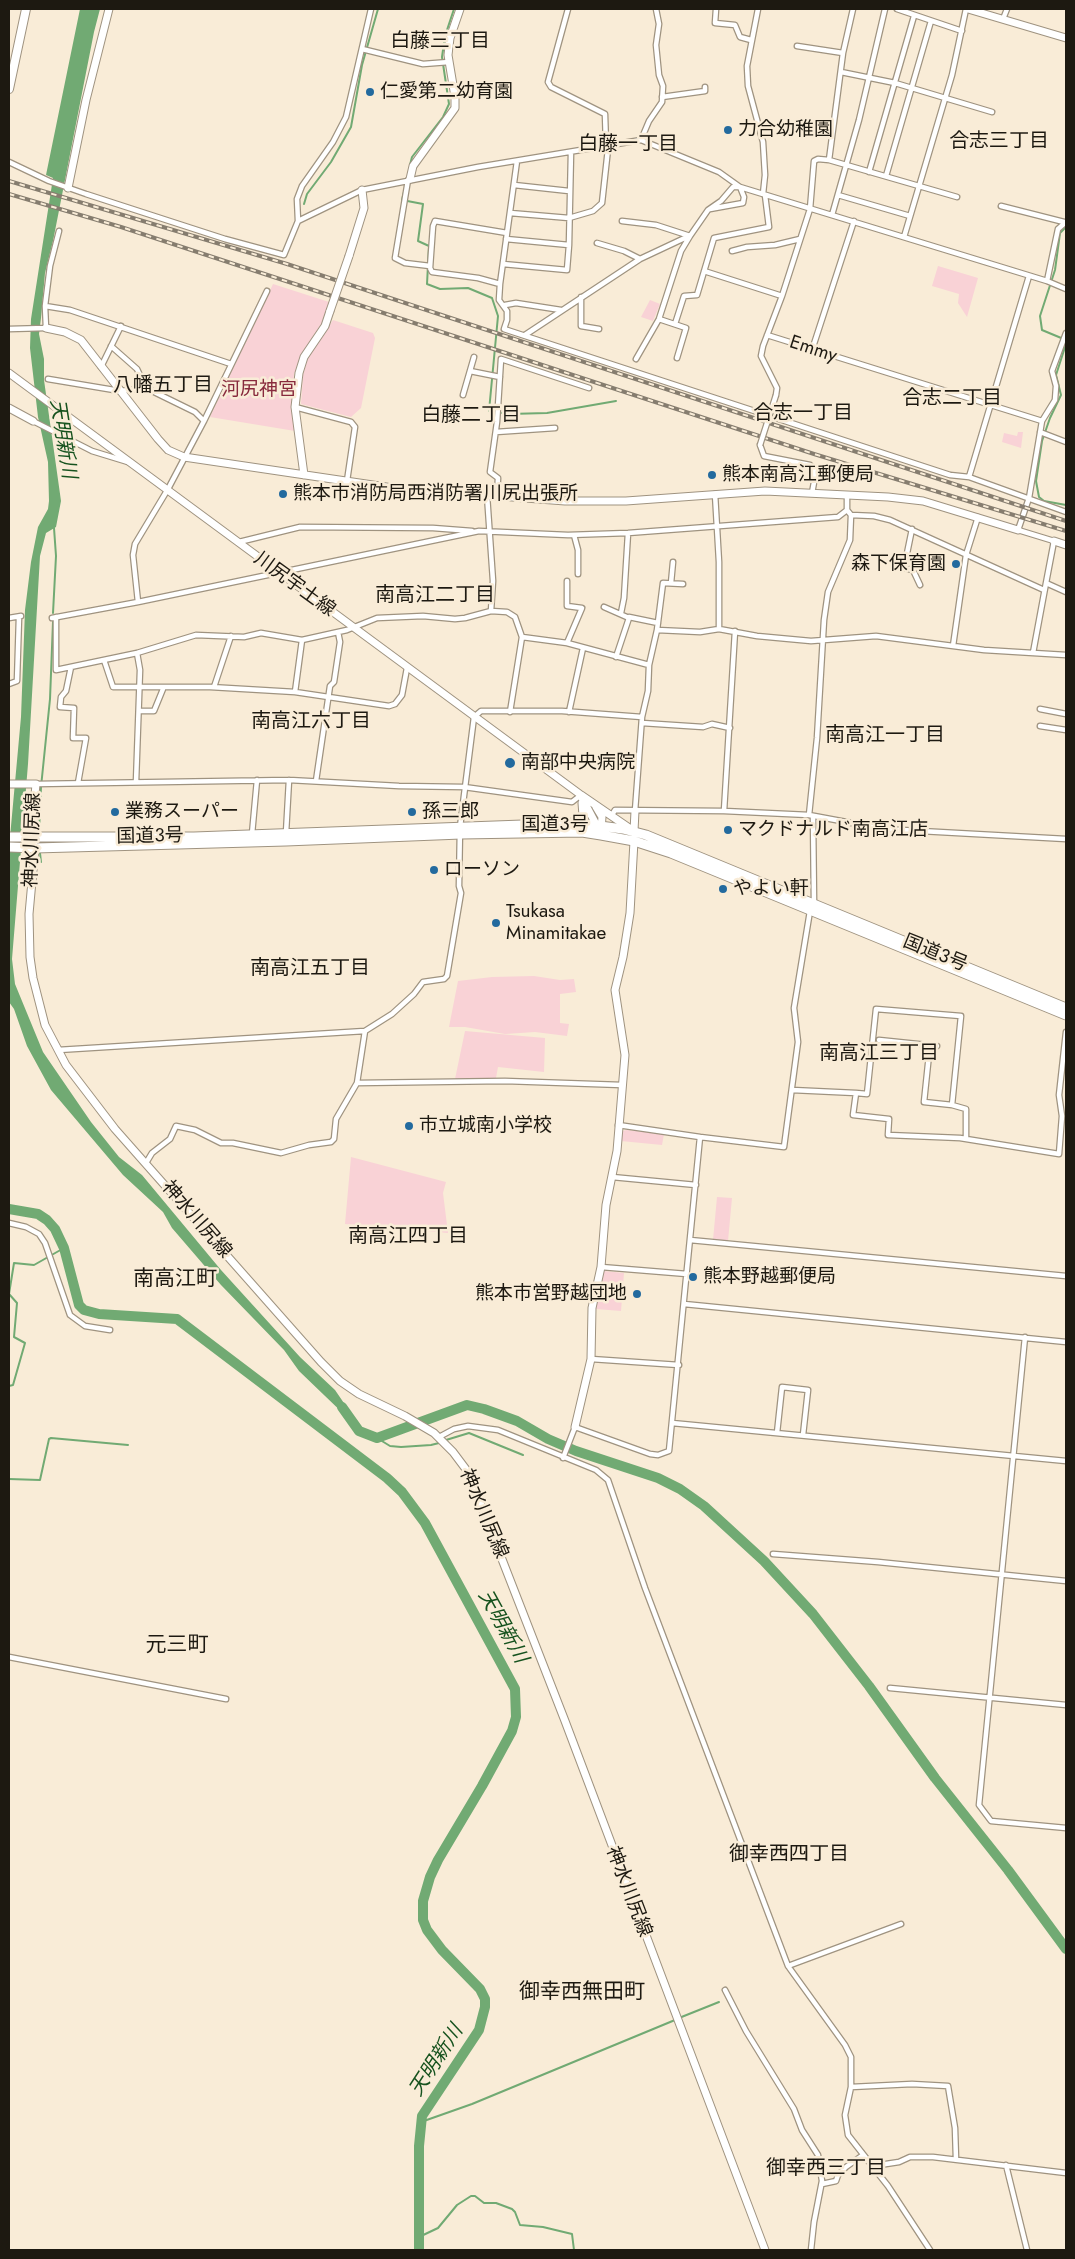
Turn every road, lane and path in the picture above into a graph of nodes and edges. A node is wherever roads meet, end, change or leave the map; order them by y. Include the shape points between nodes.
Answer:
1 (26, 9) edge
2 (109, 9) edge
3 (371, 9) edge
4 (460, 9) edge
5 (568, 9) edge
6 (656, 9) edge
7 (716, 9) edge
8 (758, 9) edge
9 (853, 9) edge
10 (885, 9) edge
11 (897, 9) edge
12 (967, 9) edge
13 (1007, 9) edge
14 (914, 16) junction
15 (1003, 19) junction
16 (931, 21) junction
17 (962, 31) junction
18 (1066, 38) edge
19 (751, 40) junction
20 (797, 46) dead end
21 (362, 49) junction
22 (843, 52) junction
23 (449, 62) junction
24 (841, 72) junction
25 (869, 77) junction
26 (895, 83) junction
27 (705, 87) dead end
28 (9, 88) edge
29 (912, 88) junction
30 (662, 97) junction
31 (944, 99) junction
32 (992, 112) dead end
33 (642, 140) junction
34 (606, 145) junction
35 (571, 152) junction
36 (829, 160) junction
37 (517, 161) junction
38 (9, 162) edge
39 (846, 165) junction
40 (869, 172) junction
41 (886, 176) junction
42 (409, 180) junction
43 (514, 185) junction
44 (740, 187) junction
45 (918, 187) junction
46 (67, 188) junction
47 (362, 190) junction
48 (569, 191) junction
49 (764, 195) junction
50 (838, 195) junction
51 (957, 197) dead end
52 (1000, 206) dead end
53 (810, 209) junction
54 (708, 210) junction
55 (510, 213) junction
56 (832, 215) junction
57 (910, 216) junction
58 (1066, 216) edge
59 (569, 218) junction
60 (298, 221) junction
61 (622, 221) dead end
62 (854, 221) junction
63 (1065, 222) edge
64 (59, 231) dead end
65 (507, 233) junction
66 (690, 236) junction
67 (904, 237) junction
68 (506, 239) junction
69 (800, 239) junction
70 (597, 243) dead end
71 (570, 245) junction
72 (732, 251) dead end
73 (640, 259) junction
74 (503, 264) junction
75 (430, 266) junction
76 (704, 270) junction
77 (1029, 276) junction
78 (1047, 281) junction
79 (500, 284) junction
80 (1066, 290) edge
81 (267, 291) dead end
82 (782, 296) junction
83 (581, 297) junction
84 (45, 306) junction
85 (504, 306) junction
86 (561, 310) junction
87 (659, 319) junction
88 (675, 324) junction
89 (121, 326) junction
90 (46, 328) junction
91 (9, 329) edge
92 (599, 329) dead end
93 (1066, 333) edge
94 (525, 335) junction
95 (766, 335) junction
96 (111, 346) junction
97 (812, 350) junction
98 (474, 357) dead end
99 (677, 358) dead end
100 (636, 359) dead end
101 (231, 364) junction
102 (102, 366) junction
103 (470, 371) junction
104 (9, 373) edge
105 (500, 377) junction
106 (48, 379) dead end
107 (146, 388) junction
108 (589, 388) dead end
109 (120, 391) junction
110 (463, 395) dead end
111 (990, 405) junction
112 (295, 407) junction
113 (9, 408) edge
114 (204, 420) junction
115 (33, 421) joint
116 (1042, 421) junction
117 (555, 428) dead end
118 (496, 432) junction
119 (1040, 432) junction
120 (1066, 442) edge
121 (184, 457) junction
122 (129, 462) junction
123 (304, 475) junction
124 (969, 477) junction
125 (347, 481) junction
126 (168, 489) junction
127 (812, 493) junction
128 (715, 494) junction
129 (487, 495) junction
130 (847, 495) junction
131 (497, 496) junction
132 (1029, 500) junction
133 (847, 510) junction
134 (1066, 512) edge
135 (851, 514) junction
136 (978, 517) junction
137 (717, 526) junction
138 (912, 529) junction
139 (1018, 530) junction
140 (490, 531) junction
141 (478, 532) junction
142 (628, 533) junction
143 (574, 535) junction
144 (1054, 540) junction
145 (238, 543) junction
146 (1066, 545) edge
147 (966, 555) junction
148 (673, 562) dead end
149 (278, 573) junction
150 (578, 574) dead end
151 (567, 580) dead end
152 (671, 583) junction
153 (1046, 583) junction
154 (683, 584) dead end
155 (920, 585) dead end
156 (1044, 590) junction
157 (1066, 592) edge
158 (138, 602) junction
159 (604, 607) dead end
160 (491, 611) junction
161 (621, 613) junction
162 (628, 617) junction
163 (9, 618) edge
164 (658, 623) junction
165 (353, 628) junction
166 (719, 629) junction
167 (657, 630) junction
168 (735, 631) junction
169 (338, 632) junction
170 (231, 636) junction
171 (522, 637) junction
172 (302, 640) junction
173 (823, 640) junction
174 (567, 643) junction
175 (953, 646) junction
176 (583, 648) junction
177 (1033, 653) junction
178 (137, 654) junction
179 (1066, 655) edge
180 (616, 657) junction
181 (104, 660) junction
182 (649, 665) junction
183 (71, 667) junction
184 (407, 668) junction
185 (9, 684) edge
186 (214, 687) junction
187 (138, 688) junction
188 (163, 689) junction
189 (295, 692) junction
190 (328, 699) junction
191 (1040, 709) dead end
192 (139, 711) junction
193 (510, 712) junction
194 (570, 712) junction
195 (1066, 714) edge
196 (474, 717) junction
197 (642, 717) junction
198 (642, 723) junction
199 (1040, 726) dead end
200 (730, 728) junction
201 (1066, 730) edge
202 (257, 780) junction
203 (289, 780) junction
204 (316, 781) junction
205 (136, 782) junction
206 (78, 783) junction
207 (12, 784) edge
208 (36, 784) junction
209 (464, 787) junction
210 (580, 795) junction
211 (595, 804) junction
212 (635, 810) junction
213 (724, 811) junction
214 (612, 815) junction
215 (811, 815) junction
216 (577, 823) junction
217 (461, 830) junction
218 (599, 830) junction
219 (634, 831) junction
220 (252, 834) junction
221 (9, 837) edge
222 (286, 837) junction
223 (1066, 839) edge
224 (26, 841) junction
225 (634, 841) junction
226 (9, 846) edge
227 (35, 848) junction
228 (812, 908) junction
229 (1066, 1008) edge
230 (1066, 1015) edge
231 (365, 1031) junction
232 (1066, 1032) edge
233 (879, 1040) dead end
234 (930, 1045) junction
235 (937, 1046) dead end
236 (58, 1050) junction
237 (357, 1083) junction
238 (622, 1085) junction
239 (792, 1090) junction
240 (856, 1093) junction
241 (952, 1105) junction
242 (618, 1125) junction
243 (700, 1137) junction
244 (966, 1139) junction
245 (146, 1163) junction
246 (612, 1177) junction
247 (696, 1185) junction
248 (9, 1223) edge
249 (690, 1240) junction
250 (601, 1267) junction
251 (687, 1274) junction
252 (1066, 1276) edge
253 (684, 1304) junction
254 (110, 1330) dead end
255 (1025, 1338) junction
256 (1066, 1342) edge
257 (591, 1359) junction
258 (679, 1365) junction
259 (672, 1423) junction
260 (575, 1427) junction
261 (777, 1433) junction
262 (436, 1435) junction
263 (803, 1436) junction
264 (563, 1456) junction
265 (1013, 1456) junction
266 (1066, 1461) edge
267 (773, 1554) dead end
268 (1002, 1575) junction
269 (1066, 1581) edge
270 (9, 1657) edge
271 (890, 1688) dead end
272 (990, 1697) junction
273 (226, 1699) dead end
274 (1066, 1705) edge
275 (1066, 1828) edge
276 (901, 1924) dead end
277 (788, 1966) junction
278 (725, 1990) dead end
279 (851, 2087) junction
280 (863, 2155) junction
281 (956, 2158) junction
282 (1006, 2165) junction
283 (873, 2166) junction
284 (1066, 2173) edge
285 (822, 2184) junction
286 (765, 2250) edge
287 (811, 2250) edge
288 (930, 2250) edge
289 (1027, 2250) edge

1 - 28 main road
2 - 46 main road
3 - 21 street
4 - 23 main road via 450,38
5 - 34 street via 548,82 551,87 605,114
6 - 30 street
7 - 19 street via 715,23 735,25 740,37
8 - 19 street
9 - 22 street
10 - 25 street
11 - 14 street
12 - 15 main road
12 - 17 street
13 - 15 street
14 - 16 street
14 - 26 street
15 - 18 main road
16 - 17 street
16 - 29 street
17 - 31 street
19 - 49 street via 748,86 763,142
20 - 22 street
21 - 23 street via 423,64
21 - 60 street via 346,117 302,186 297,199
22 - 24 street
23 - 42 main road via 455,108 413,166
24 - 25 street
24 - 36 street
25 - 26 street
25 - 39 street
26 - 29 street
26 - 40 street
27 - 30 street via 705,91
29 - 31 street
29 - 41 street
30 - 33 street
31 - 32 street
31 - 45 street
33 - 34 street
33 - 44 street via 719,172
34 - 35 street
34 - 59 street via 602,203 593,211
35 - 37 street
35 - 48 street
36 - 39 street
36 - 53 street via 814,161
37 - 42 street
37 - 43 street
38 - 46 street
39 - 40 street
39 - 50 street
40 - 41 street
41 - 45 street
42 - 47 street
42 - 75 street via 395,258 405,263
43 - 48 street
43 - 55 street
44 - 49 street
44 - 54 street via 733,187
44 - 54 street via 743,203
45 - 51 street
45 - 57 street
46 - 60 street via 284,255
47 - 60 street
47 - 112 main road, bridge via 364,208 325,326 304,357
48 - 59 street
49 - 53 street
49 - 76 street via 769,226 714,238
50 - 56 street
50 - 57 street
52 - 63 street
53 - 56 street
53 - 69 street
54 - 66 street
55 - 59 street
55 - 65 street
56 - 62 street
57 - 67 street
58 - 63 street
59 - 71 street
61 - 66 street via 656,225
62 - 67 street
62 - 97 street
63 - 78 street via 1058,229
64 - 84 street
65 - 68 street
65 - 75 street via 435,221
66 - 73 street
66 - 87 street via 681,251
67 - 77 street
68 - 71 street
68 - 74 street
69 - 72 street
69 - 82 street
70 - 73 street
71 - 74 street via 567,270
73 - 83 street
74 - 79 street
75 - 79 street via 432,272
76 - 82 street
76 - 88 street via 697,295 684,296
77 - 78 street
77 - 111 street
78 - 80 street
79 - 85 street via 499,300
81 - 101 street
82 - 95 street
83 - 86 street
83 - 92 street via 581,326
84 - 89 street
84 - 90 street
85 - 86 street via 516,303
85 - 94 street via 507,311 504,329
86 - 94 street
87 - 88 street
87 - 100 street
88 - 99 street via 686,328
89 - 96 street
89 - 101 street
90 - 91 street
90 - 102 main road via 81,340
93 - 116 street via 1052,372 1055,400
94 - 124 street via 950,475
95 - 97 street, Emmy
95 - 127 street, bridge via 761,356 777,388 760,445 764,456 810,465 815,478
96 - 102 street
96 - 107 street via 137,369
97 - 111 street, Emmy
98 - 103 street
101 - 114 street
102 - 109 main road
103 - 105 street
103 - 110 street
104 - 122 main road, 川尻宇土線
105 - 108 street via 501,359
105 - 118 street
106 - 109 street
107 - 109 street
107 - 114 street via 195,412
109 - 121 main road via 168,450
111 - 116 street, Emmy
111 - 124 street
112 - 123 main road
112 - 125 street via 351,422 354,427
113 - 115 main road
114 - 121 street
115 - 122 street via 92,451
116 - 119 street
117 - 118 street
118 - 131 street via 490,472 498,478
119 - 120 street
119 - 132 street
121 - 123 main road
121 - 126 street
122 - 126 main road, 川尻宇土線
123 - 125 main road
124 - 132 street
125 - 129 main road
126 - 145 main road, 川尻宇土線
126 - 158 street via 135,544 133,555
127 - 128 main road
127 - 130 main road
128 - 131 main road via 626,501
128 - 137 street
129 - 131 main road
129 - 140 street
130 - 133 street
130 - 136 main road via 923,501
132 - 134 street
132 - 139 street
133 - 135 street
133 - 137 street via 838,517
135 - 138 street via 874,516
135 - 173 street via 850,540 828,592
136 - 139 main road
136 - 147 street
137 - 142 street
137 - 166 street
138 - 147 street
138 - 155 street via 904,568 914,570
139 - 144 street
140 - 141 street
140 - 143 street
140 - 160 street
141 - 145 street via 433,528 300,527
141 - 149 street
142 - 143 street
142 - 161 street
143 - 150 street
144 - 146 main road
144 - 153 street
145 - 149 main road, 川尻宇土線
147 - 156 street
147 - 175 street
148 - 152 street
149 - 158 street
149 - 165 main road, 川尻宇土線
151 - 174 street via 567,606 582,608
152 - 154 street
152 - 164 street via 663,583
153 - 156 street
153 - 157 street
156 - 177 street
158 - 183 street via 54,618 56,670
159 - 161 street
160 - 165 street via 454,619 423,616 378,618
160 - 171 street via 506,612 515,617
161 - 162 street
162 - 164 street
162 - 180 street
163 - 185 street via 21,616 17,681
164 - 167 street
165 - 169 street
165 - 184 main road, 川尻宇土線
166 - 167 street via 700,632
166 - 168 street
167 - 182 street
168 - 173 street via 757,636
168 - 200 street
169 - 172 street
169 - 190 street via 340,642
170 - 172 street via 262,633
170 - 178 street via 196,635
170 - 186 street
171 - 174 street
171 - 193 street
172 - 189 street
173 - 175 street via 876,636
173 - 215 street
174 - 176 street
175 - 177 street
176 - 180 street
176 - 194 street
177 - 179 street
178 - 181 street
178 - 187 street via 140,670
180 - 182 street
181 - 183 street
181 - 187 street via 113,688
182 - 197 street
183 - 206 street via 60,707 74,708 73,738 86,738
184 - 190 street via 402,695 395,704
184 - 196 main road, 川尻宇土線
186 - 188 street
186 - 189 street
187 - 188 street
187 - 192 street
188 - 192 street via 154,711
189 - 190 street
190 - 204 street
191 - 195 street
192 - 205 street
193 - 194 street
193 - 196 street via 481,711
194 - 197 street
196 - 209 street
196 - 210 main road, 川尻宇土線
197 - 198 street
198 - 200 street via 703,728 712,724
198 - 212 street
199 - 201 street
200 - 213 street
202 - 203 street
202 - 205 street
202 - 220 street
203 - 204 street
203 - 222 street
204 - 209 street
205 - 206 street
206 - 208 street
207 - 208 main road, 神水川尻線
208 - 224 main road, 神水川尻線
209 - 210 street via 572,802
209 - 217 street
210 - 211 main road, 川尻宇土線
210 - 216 main road via 584,809
210 - 218 main road, 川尻宇土線
211 - 214 main road, 川尻宇土線
211 - 218 main road via 602,817
212 - 213 street
212 - 214 street via 615,810
212 - 219 main road
213 - 215 street
214 - 219 main road, 川尻宇土線
215 - 223 street via 884,829
215 - 228 street
216 - 217 highway, 国道3号
216 - 218 highway, 国道3号
217 - 218 highway, 国道3号
217 - 222 highway, 国道3号
217 - 231 street via 461,893 447,976 423,982 392,1014
218 - 219 highway, 国道3号
218 - 225 highway, 国道3号
219 - 228 highway, 国道3号
220 - 222 highway, 国道3号
220 - 224 highway, 国道3号
221 - 224 highway, 国道3号
222 - 227 highway, 国道3号
224 - 226 highway, 国道3号
224 - 227 highway, 国道3号
225 - 228 highway, 国道3号
225 - 238 main road via 630,913 615,990 625,1055
227 - 236 main road, 神水川尻線 via 29,914 30,957 39,1004
228 - 229 highway, 国道3号
228 - 230 highway, 国道3号
228 - 239 street via 794,1008 798,1042
231 - 236 street
231 - 237 street
232 - 244 street via 1059,1095 1062,1116 1059,1154
233 - 234 street
234 - 235 street
234 - 241 street via 924,1102
236 - 245 main road, 神水川尻線 via 82,1088
237 - 238 street via 505,1081
237 - 245 street via 336,1119 331,1142 281,1153 221,1142 195,1130 176,1126 170,1139 152,1153
238 - 242 main road
239 - 240 street
239 - 243 street via 784,1147
240 - 241 street via 867,1094 876,1009 961,1016
240 - 244 street via 853,1116 889,1119 888,1135
241 - 244 street via 966,1109
242 - 243 street
242 - 246 main road
243 - 247 street
245 - 262 main road, 神水川尻線 via 340,1381
246 - 247 street
246 - 250 main road
247 - 249 street
248 - 254 street via 39,1234 45,1243 70,1315 85,1326
249 - 251 street
249 - 252 street
250 - 251 street
250 - 257 main road via 592,1308
251 - 253 street
253 - 255 street
253 - 258 street
255 - 256 street
255 - 265 street
257 - 258 street
257 - 260 main road
258 - 259 street
259 - 260 street via 669,1451 658,1456
259 - 261 street
260 - 264 street
261 - 263 street
261 - 263 street via 782,1387 808,1390
262 - 264 street via 468,1426 485,1427
262 - 286 main road, 神水川尻線 via 462,1464 477,1492
263 - 265 street
264 - 277 street via 596,1470 608,1480 645,1588
265 - 266 street
265 - 268 street
267 - 268 street
268 - 269 street
268 - 272 street
270 - 273 street
271 - 272 street
272 - 274 street
272 - 275 street via 979,1805 991,1821
276 - 277 street
277 - 279 street via 845,2045 851,2057
278 - 285 street via 818,2155
279 - 280 street via 845,2122 848,2135
279 - 281 street via 948,2086
280 - 283 street
280 - 285 street via 846,2167 836,2181
281 - 282 street
281 - 283 street via 910,2157
282 - 284 street
282 - 289 street
283 - 288 street
285 - 287 street

